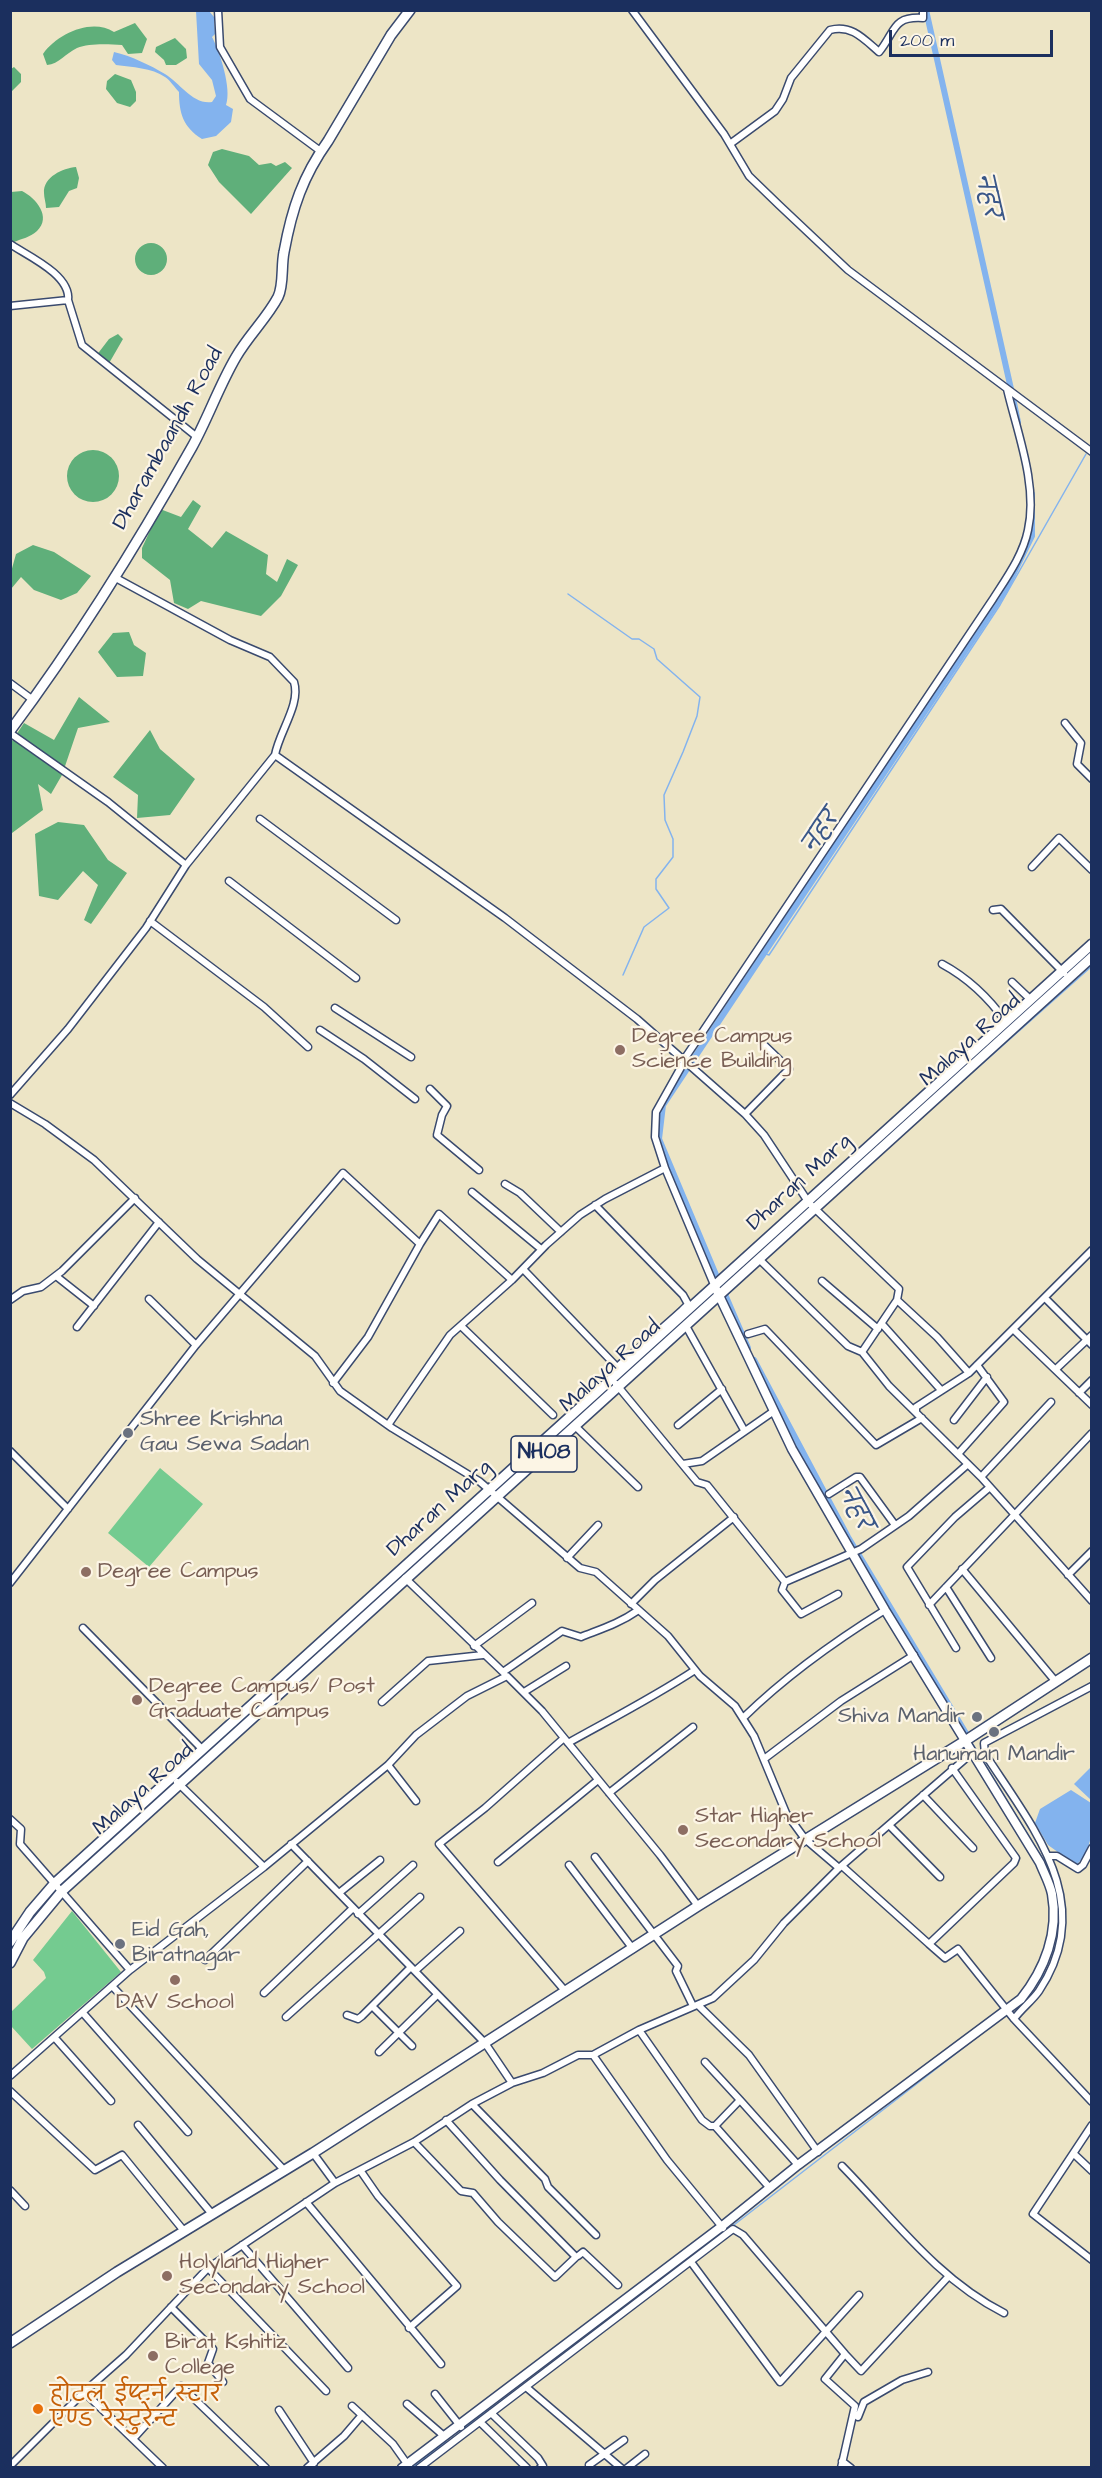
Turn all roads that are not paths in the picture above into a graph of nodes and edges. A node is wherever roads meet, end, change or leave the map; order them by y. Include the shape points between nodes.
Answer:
1 (218, 10) edge
2 (410, 10) edge
3 (632, 10) edge
4 (923, 10) edge
5 (730, 144) junction
6 (319, 150) junction
7 (10, 244) edge
8 (68, 300) junction
9 (10, 306) edge
10 (1007, 389) junction
11 (197, 437) junction
12 (1092, 452) edge
13 (114, 577) junction
14 (10, 683) edge
15 (33, 700) junction
16 (1065, 723) dead end
17 (10, 732) edge
18 (275, 755) junction
19 (1092, 779) edge
20 (260, 819) dead end
21 (186, 865) junction
22 (1032, 867) dead end
23 (1092, 870) edge
24 (229, 881) dead end
25 (993, 910) dead end
26 (396, 920) dead end
27 (150, 921) junction
28 (1092, 944) edge
29 (1092, 957) edge
30 (942, 964) dead end
31 (1065, 975) junction
32 (356, 978) dead end
33 (1012, 982) dead end
34 (1031, 1000) junction
35 (335, 1008) dead end
36 (1006, 1022) junction
37 (320, 1030) dead end
38 (762, 1043) dead end
39 (308, 1047) dead end
40 (411, 1057) dead end
41 (686, 1064) junction
42 (430, 1089) dead end
43 (10, 1095) edge
44 (415, 1099) dead end
45 (10, 1103) edge
46 (745, 1114) junction
47 (665, 1168) junction
48 (479, 1170) dead end
49 (506, 1184) dead end
50 (472, 1192) dead end
51 (135, 1198) junction
52 (595, 1206) junction
53 (813, 1206) junction
54 (159, 1222) junction
55 (561, 1232) junction
56 (420, 1245) junction
57 (541, 1249) junction
58 (1092, 1250) edge
59 (760, 1260) junction
60 (523, 1269) junction
61 (56, 1276) junction
62 (512, 1280) junction
63 (822, 1281) dead end
64 (717, 1292) junction
65 (238, 1294) junction
66 (1045, 1298) junction
67 (149, 1299) dead end
68 (10, 1300) edge
69 (897, 1300) junction
70 (94, 1306) junction
71 (461, 1326) junction
72 (686, 1326) junction
73 (880, 1326) junction
74 (77, 1327) dead end
75 (1013, 1329) junction
76 (748, 1334) dead end
77 (1090, 1339) edge
78 (196, 1345) junction
79 (862, 1352) junction
80 (977, 1365) junction
81 (1056, 1369) junction
82 (969, 1373) junction
83 (987, 1377) junction
84 (1092, 1380) edge
85 (333, 1383) junction
86 (616, 1383) junction
87 (722, 1389) junction
88 (941, 1390) junction
89 (1079, 1393) junction
90 (1051, 1402) dead end
91 (1092, 1406) edge
92 (774, 1411) junction
93 (919, 1415) junction
94 (553, 1416) dead end
95 (954, 1420) dead end
96 (388, 1425) junction
97 (678, 1425) dead end
98 (575, 1426) junction
99 (744, 1430) junction
100 (1092, 1433) edge
101 (10, 1451) edge
102 (958, 1454) junction
103 (682, 1464) junction
104 (968, 1464) junction
105 (981, 1477) junction
106 (638, 1487) dead end
107 (990, 1487) junction
108 (493, 1494) junction
109 (829, 1494) dead end
110 (68, 1509) junction
111 (1015, 1515) junction
112 (734, 1517) junction
113 (895, 1524) junction
114 (598, 1525) dead end
115 (1092, 1551) edge
116 (851, 1554) junction
117 (567, 1558) junction
118 (962, 1569) junction
119 (1068, 1575) junction
120 (405, 1578) junction
121 (785, 1582) junction
122 (10, 1583) edge
123 (946, 1587) junction
124 (387, 1588) junction
125 (838, 1594) dead end
126 (1092, 1601) edge
127 (532, 1602) dead end
128 (631, 1604) junction
129 (929, 1605) junction
130 (885, 1610) junction
131 (637, 1611) junction
132 (83, 1628) dead end
133 (474, 1646) junction
134 (956, 1648) dead end
135 (483, 1655) junction
136 (914, 1655) junction
137 (991, 1658) dead end
138 (1092, 1658) edge
139 (566, 1666) dead end
140 (695, 1670) junction
141 (505, 1674) junction
142 (1056, 1682) junction
143 (1092, 1686) edge
144 (524, 1692) junction
145 (382, 1702) dead end
146 (744, 1717) junction
147 (693, 1727) dead end
148 (566, 1740) junction
149 (965, 1741) junction
150 (203, 1750) junction
151 (972, 1753) junction
152 (764, 1759) junction
153 (388, 1765) junction
154 (952, 1768) junction
155 (598, 1780) junction
156 (176, 1781) junction
157 (609, 1793) junction
158 (923, 1795) junction
159 (416, 1802) dead end
160 (10, 1819) edge
161 (889, 1825) junction
162 (805, 1839) junction
163 (291, 1844) junction
164 (973, 1848) dead end
165 (1092, 1848) edge
166 (1049, 1856) junction
167 (595, 1857) dead end
168 (380, 1860) dead end
169 (308, 1861) junction
170 (498, 1862) dead end
171 (413, 1865) dead end
172 (569, 1865) dead end
173 (264, 1867) junction
174 (841, 1867) junction
175 (940, 1877) dead end
176 (58, 1887) junction
177 (339, 1893) junction
178 (420, 1897) dead end
179 (698, 1906) junction
180 (353, 1908) junction
181 (358, 1914) junction
182 (460, 1931) dead end
183 (379, 1934) junction
184 (656, 1934) junction
185 (10, 1942) edge
186 (929, 1944) junction
187 (633, 1949) junction
188 (205, 1960) dead end
189 (10, 1963) edge
190 (413, 1969) junction
191 (129, 1971) junction
192 (112, 1986) junction
193 (566, 1992) junction
194 (264, 1993) dead end
195 (437, 1995) junction
196 (696, 2005) junction
197 (373, 2007) junction
198 (1006, 2008) junction
199 (83, 2013) junction
200 (347, 2015) dead end
201 (286, 2017) dead end
202 (1014, 2019) junction
203 (639, 2030) junction
204 (399, 2033) junction
205 (55, 2038) junction
206 (485, 2043) junction
207 (412, 2046) dead end
208 (379, 2052) dead end
209 (593, 2055) junction
210 (705, 2061) dead end
211 (10, 2076) edge
212 (512, 2083) junction
213 (10, 2091) edge
214 (740, 2100) junction
215 (111, 2101) dead end
216 (1092, 2102) edge
217 (472, 2104) junction
218 (446, 2120) junction
219 (138, 2125) dead end
220 (1092, 2125) edge
221 (715, 2126) junction
222 (188, 2132) dead end
223 (414, 2142) junction
224 (818, 2152) junction
225 (313, 2154) junction
226 (1074, 2154) junction
227 (798, 2165) junction
228 (842, 2166) dead end
229 (360, 2170) junction
230 (285, 2171) junction
231 (1092, 2171) edge
232 (335, 2183) junction
233 (769, 2187) junction
234 (10, 2190) edge
235 (306, 2202) junction
236 (25, 2206) dead end
237 (212, 2214) junction
238 (723, 2230) junction
239 (184, 2231) junction
240 (596, 2235) dead end
241 (242, 2245) junction
242 (578, 2256) dead end
243 (1092, 2260) edge
244 (691, 2262) junction
245 (208, 2268) junction
246 (949, 2276) junction
247 (618, 2285) dead end
248 (859, 2295) dead end
249 (171, 2307) junction
250 (1004, 2313) dead end
251 (409, 2328) junction
252 (824, 2333) junction
253 (10, 2343) edge
254 (845, 2354) junction
255 (441, 2364) dead end
256 (348, 2368) dead end
257 (928, 2372) dead end
258 (223, 2382) dead end
259 (526, 2387) junction
260 (326, 2391) dead end
261 (84, 2392) junction
262 (435, 2394) dead end
263 (407, 2404) dead end
264 (352, 2406) dead end
265 (279, 2410) dead end
266 (491, 2413) junction
267 (362, 2415) junction
268 (858, 2417) dead end
269 (480, 2422) junction
270 (459, 2425) junction
271 (466, 2432) junction
272 (444, 2436) junction
273 (133, 2439) junction
274 (624, 2440) dead end
275 (605, 2454) junction
276 (645, 2454) dead end
277 (314, 2463) junction
278 (841, 2464) edge
279 (589, 2465) dead end
280 (10, 2466) edge
281 (406, 2466) edge
282 (163, 2468) edge
283 (266, 2468) edge
284 (307, 2468) edge
285 (419, 2468) edge
286 (527, 2468) edge
287 (540, 2468) edge
288 (621, 2468) edge
289 (627, 2468) edge
290 (850, 2468) edge

1 - 6 street via 220,47 250,99
2 - 6 main road, Dharambaandh Road
3 - 5 street
4 - 5 street via 923,18 905,17 898,23 879,52 855,32 830,30 791,78 775,111
5 - 10 street via 749,176 848,270
6 - 11 main road, Dharambaandh Road via 292,209 278,296 236,357
7 - 8 street via 57,276 65,285
8 - 9 street
8 - 11 street via 82,345
10 - 12 street
10 - 41 street via 1030,497 1029,528 1022,549 993,599
11 - 13 main road, Dharambaandh Road
13 - 15 main road, Dharambaandh Road
13 - 18 street via 230,640 270,657 287,673 296,688
14 - 15 street
15 - 17 main road, Dharambaandh Road
16 - 19 street via 1081,743 1077,764
17 - 21 street via 108,802
18 - 21 street
18 - 41 street via 505,918 637,1019
20 - 26 street
21 - 27 street
22 - 23 street via 1059,838
24 - 32 street
25 - 31 street via 1001,909 1008,915
27 - 39 street via 264,1007
27 - 43 street via 68,1029
28 - 31 main road, Dharan Marg / NH08
29 - 31 main road, Malaya Road / NH08
30 - 36 street via 959,973 993,1003
31 - 34 main road, Dharan Marg / NH08
31 - 53 main road, Malaya Road / NH08
33 - 34 street
34 - 36 main road, Dharan Marg / NH08
35 - 40 street
36 - 53 main road, Dharan Marg / NH08
37 - 44 street
38 - 46 street via 789,1069
41 - 46 street
41 - 47 street via 656,1112 655,1137
42 - 48 street via 447,1106 437,1136
45 - 51 street via 80,1148
46 - 53 street
47 - 52 street
47 - 64 street
49 - 55 street
50 - 57 street
51 - 54 street
51 - 61 street
52 - 55 street
52 - 60 street via 683,1295 687,1308 616,1367
53 - 59 main road, Malaya Road / NH08
53 - 64 main road, Dharan Marg / NH08
53 - 69 street via 899,1289
54 - 65 street
54 - 70 street
55 - 57 street
56 - 62 street via 439,1214
56 - 65 street via 343,1173
56 - 85 street via 368,1337
57 - 60 street
58 - 66 street
59 - 64 main road, Malaya Road / NH08
59 - 79 street via 848,1346
60 - 62 street
61 - 68 street
61 - 70 street
62 - 71 street
63 - 73 street
64 - 72 main road, Malaya Road / NH08
64 - 86 main road, Dharan Marg / NH08
64 - 92 street
65 - 78 street
65 - 85 street via 315,1356
66 - 75 street
66 - 77 street
67 - 78 street
69 - 73 street
69 - 82 street
70 - 74 street
71 - 94 street
71 - 96 street via 450,1335
72 - 86 main road, Malaya Road / NH08
72 - 87 street
73 - 79 street
73 - 88 street
75 - 80 street
75 - 81 street
76 - 93 street via 765,1329 876,1445
77 - 81 street
78 - 110 street
79 - 93 street
80 - 82 street
80 - 83 street
81 - 89 street
82 - 88 street
83 - 95 street
83 - 102 street via 1004,1402
84 - 89 street
85 - 96 street
86 - 98 main road, Malaya Road / NH08
86 - 103 street
86 - 108 main road, Dharan Marg / NH08
87 - 97 street
87 - 99 street
88 - 93 street via 916,1407
89 - 91 street
90 - 105 street
92 - 99 street
92 - 116 street
93 - 102 street
96 - 108 street
98 - 106 street
98 - 108 main road, Malaya Road / NH08
99 - 103 street via 702,1461
100 - 111 street
101 - 110 street
102 - 104 street
103 - 112 street via 697,1482 708,1485
104 - 105 street
104 - 113 street
105 - 107 street
107 - 111 street
107 - 129 street via 907,1567
108 - 117 street
108 - 120 main road, Malaya Road / NH08
108 - 124 main road, Dharan Marg / NH08
109 - 113 street via 860,1477
110 - 122 street
111 - 118 street
111 - 119 street
112 - 121 street
112 - 128 street
113 - 116 street
114 - 117 street
115 - 119 street
116 - 121 street
116 - 130 street
117 - 128 street via 580,1568 596,1572
118 - 123 street
118 - 142 street
119 - 126 street
120 - 124 main road, Malaya Road / NH08
120 - 133 street
121 - 125 street via 782,1590 801,1614
123 - 129 street
123 - 137 street
124 - 150 main road, Dharan Marg / NH08
124 - 156 main road, Malaya Road / NH08
127 - 133 street
128 - 131 street
129 - 134 street
130 - 136 street
130 - 146 street via 850,1631
131 - 140 street via 668,1636
131 - 141 street via 621,1623 581,1637 562,1631
132 - 150 street
133 - 135 street
135 - 141 street
135 - 145 street via 428,1661
136 - 149 street
136 - 152 street via 841,1701
138 - 142 main road
139 - 144 street
140 - 146 street
140 - 148 street via 657,1696
141 - 144 street
141 - 153 street via 467,1696 416,1735
142 - 149 main road
143 - 166 street via 984,1743 985,1754
144 - 148 street
146 - 152 street
147 - 157 street
148 - 155 street
148 - 193 street via 439,1844
149 - 151 street
149 - 162 main road
150 - 156 main road, Dharan Marg / NH08
151 - 154 street
151 - 198 street via 1029,1843 1052,1893 1052,1940 1046,1959 1031,1986
152 - 162 street via 786,1813
153 - 159 street
153 - 163 street
154 - 158 street
154 - 186 street via 1016,1858
155 - 157 street
155 - 170 street
156 - 173 street
156 - 176 main road, Dharan Marg / NH08
157 - 179 street
158 - 161 street
158 - 164 street
160 - 176 street via 21,1829 20,1844
161 - 174 street
161 - 175 street
162 - 174 street
162 - 179 main road
163 - 169 street
163 - 173 street
165 - 166 street via 1083,1866 1077,1869 1057,1856
166 - 202 street via 1063,1900 1058,1947 1038,1993
167 - 184 street
168 - 177 street
169 - 177 street
169 - 188 street
171 - 181 street
172 - 187 street
173 - 191 street
174 - 186 street
174 - 196 street via 784,1923 754,1960 713,1998
176 - 185 main road, Dharan Marg / NH08 via 30,1912
176 - 189 main road, NH08
176 - 191 street
177 - 180 street
178 - 183 street
179 - 184 main road
180 - 181 street
180 - 194 street
181 - 183 street
182 - 190 street
183 - 190 street
183 - 201 street
184 - 187 main road
184 - 196 street via 678,1966 676,1971
186 - 198 street via 945,1958 958,1949
187 - 193 main road
190 - 195 street
190 - 197 street
191 - 192 street
192 - 199 street
192 - 230 street
193 - 206 main road
195 - 204 street
195 - 206 street
196 - 203 street
196 - 224 street via 749,2055
197 - 200 street via 358,2019
197 - 204 street
198 - 202 street
198 - 224 street
199 - 205 street
199 - 222 street
202 - 216 street
203 - 209 street
203 - 221 street via 702,2120
204 - 207 street
204 - 208 street
205 - 211 street
205 - 215 street
206 - 212 street
206 - 225 main road
209 - 212 street via 579,2055
209 - 238 street via 666,2160
210 - 214 street
212 - 217 street
213 - 239 street via 95,2170 122,2155
214 - 221 street
214 - 227 street
217 - 218 street
217 - 240 street
218 - 223 street
218 - 223 street via 576,2257 555,2277 473,2193 461,2192
219 - 237 street
220 - 226 street
221 - 233 street
223 - 229 street
224 - 227 street
225 - 230 main road
225 - 232 street
226 - 231 street
226 - 243 street via 1033,2214
227 - 233 street
228 - 246 street via 917,2248
229 - 232 street
229 - 251 street via 457,2286
230 - 237 main road
232 - 235 street
233 - 238 street
234 - 236 street
235 - 241 street
235 - 251 street
237 - 239 main road
238 - 244 street
238 - 252 street via 733,2229 742,2235
238 - 270 street
239 - 253 main road
241 - 245 street
241 - 256 street
242 - 247 street via 583,2252
244 - 252 street via 780,2382
244 - 259 street
245 - 249 street
245 - 260 street
246 - 250 street
246 - 254 street via 861,2371
248 - 252 street
249 - 258 street via 213,2349 208,2363
249 - 261 street
251 - 255 street
252 - 254 street
254 - 278 street via 825,2379 855,2406
257 - 268 street via 902,2380 864,2402
259 - 266 street
259 - 275 street
261 - 273 street
261 - 280 street
262 - 270 street
263 - 272 street
264 - 267 street
265 - 277 street
266 - 269 street
266 - 287 street via 537,2458 543,2466
267 - 277 street
267 - 281 street via 393,2445
269 - 271 street
269 - 286 street
270 - 271 street
270 - 272 street
271 - 285 street
272 - 281 street
273 - 282 street
273 - 283 street via 181,2386
274 - 275 street
275 - 279 street
275 - 288 street
276 - 289 street
277 - 284 street
278 - 290 street

